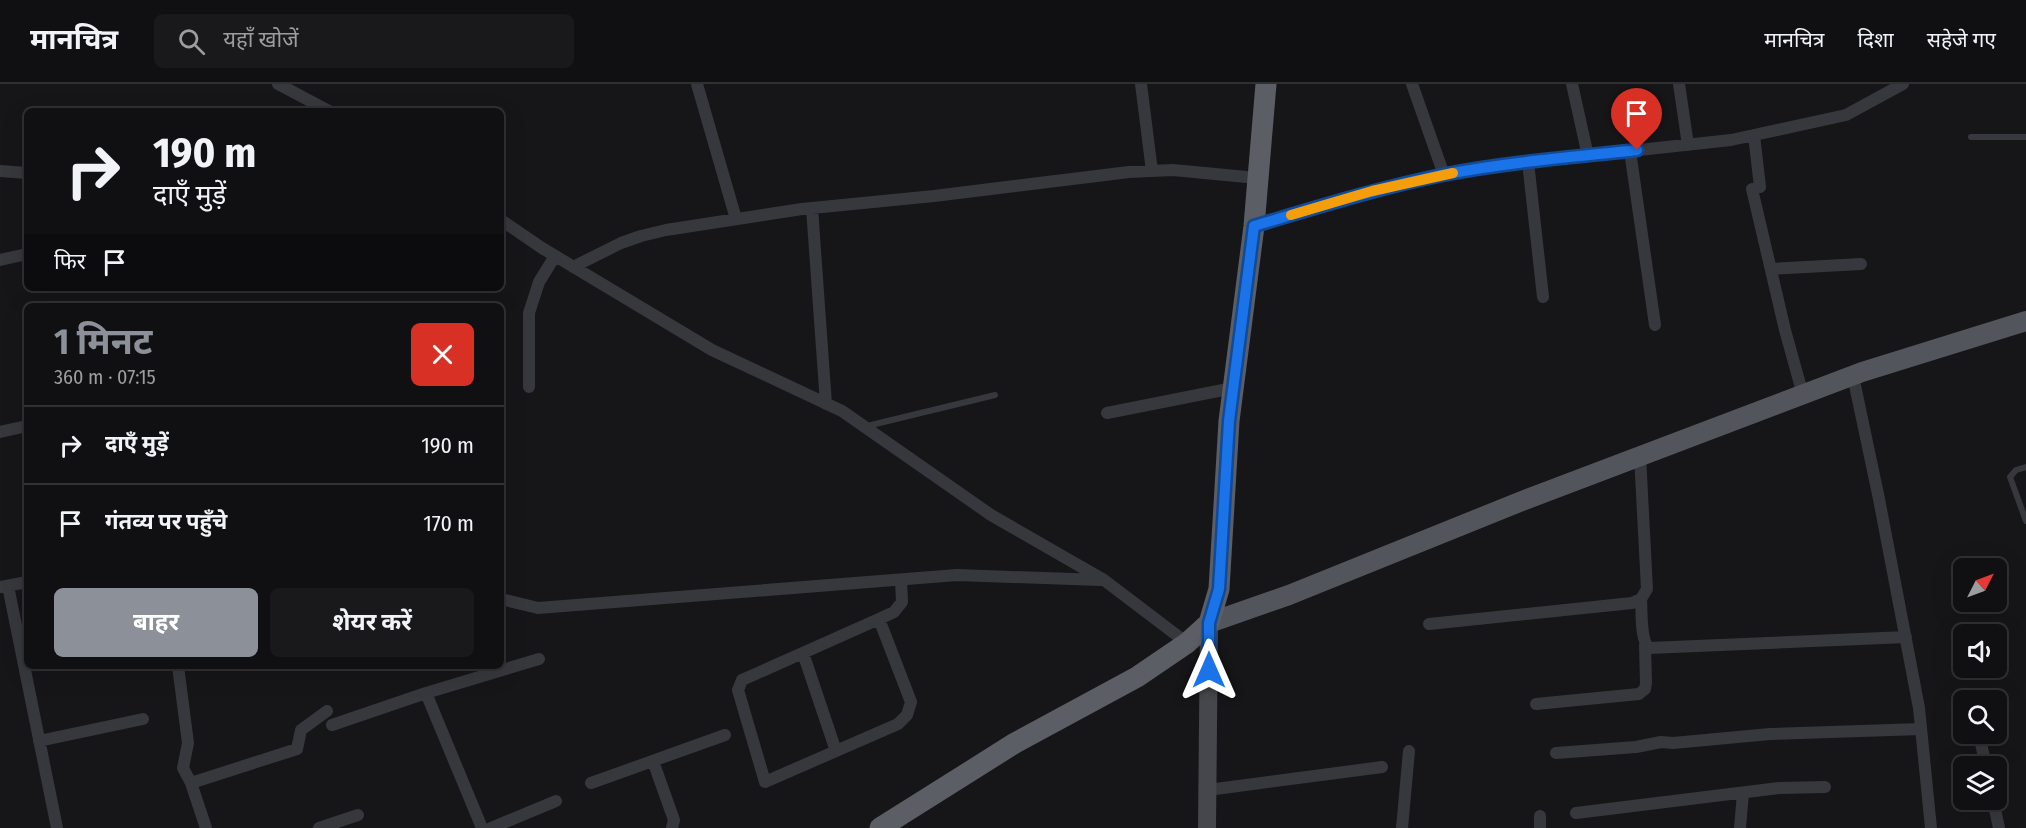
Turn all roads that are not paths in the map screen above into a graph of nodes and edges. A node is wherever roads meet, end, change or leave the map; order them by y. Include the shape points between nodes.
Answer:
1 (278, 84) edge
2 (697, 84) edge
3 (1142, 84) edge
4 (1266, 84) edge
5 (1412, 84) edge
6 (1572, 84) edge
7 (1679, 84) edge
8 (1903, 84) edge
9 (323, 108) edge
10 (1754, 135) junction
11 (1971, 137) dead end
12 (2026, 137) edge
13 (1688, 145) junction
14 (1630, 151) junction
15 (1588, 156) junction
16 (1528, 162) junction
17 (0, 171) edge
18 (1152, 171) junction
19 (24, 173) edge
20 (1444, 175) junction
21 (1257, 178) junction
22 (812, 208) junction
23 (736, 219) junction
24 (504, 222) edge
25 (1254, 226) junction
26 (24, 255) edge
27 (555, 256) junction
28 (0, 260) edge
29 (1861, 264) dead end
30 (573, 267) junction
31 (1771, 268) junction
32 (1543, 297) dead end
33 (2026, 321) edge
34 (1655, 325) dead end
35 (1853, 376) junction
36 (529, 387) dead end
37 (1233, 388) junction
38 (995, 395) dead end
39 (1803, 395) junction
40 (826, 404) junction
41 (1107, 413) dead end
42 (24, 427) edge
43 (865, 427) junction
44 (0, 432) edge
45 (1640, 456) junction
46 (2026, 467) edge
47 (2026, 521) edge
48 (901, 580) junction
49 (1104, 580) junction
50 (24, 583) edge
51 (4, 587) edge
52 (1641, 599) junction
53 (504, 600) edge
54 (879, 619) junction
55 (1209, 623) junction
56 (1429, 624) dead end
57 (1906, 637) junction
58 (1187, 643) junction
59 (1645, 645) junction
60 (803, 653) junction
61 (539, 659) dead end
62 (178, 669) edge
63 (426, 693) junction
64 (1536, 704) dead end
65 (327, 711) dead end
66 (143, 719) dead end
67 (332, 725) dead end
68 (1921, 729) junction
69 (725, 735) dead end
70 (39, 741) junction
71 (836, 751) junction
72 (1408, 751) dead end
73 (1556, 753) dead end
74 (653, 761) junction
75 (1382, 767) dead end
76 (191, 783) junction
77 (591, 783) dead end
78 (1825, 787) dead end
79 (1208, 790) junction
80 (1743, 793) junction
81 (556, 801) dead end
82 (1995, 810) edge
83 (1576, 813) dead end
84 (358, 815) dead end
85 (57, 828) edge
86 (206, 828) edge
87 (319, 828) edge
88 (482, 828) edge
89 (492, 828) edge
90 (672, 828) edge
91 (880, 828) edge
92 (1207, 828) edge
93 (1402, 828) edge
94 (1740, 828) edge
95 (1930, 828) edge
96 (1999, 828) edge

1 - 9 street
2 - 23 street
3 - 18 street
4 - 21 highway
5 - 20 street
6 - 15 street
7 - 13 street
8 - 10 street via 1846,115
10 - 13 street
10 - 31 street via 1756,188
11 - 12 lane
13 - 14 street
14 - 15 street
14 - 34 street
15 - 16 street
16 - 20 street
16 - 32 street
17 - 19 street
18 - 21 street
18 - 22 street
20 - 25 street via 1372,191
21 - 25 highway
22 - 23 street
22 - 40 street
23 - 30 street via 641,236
24 - 27 street
25 - 37 highway
26 - 28 street
27 - 30 street
27 - 36 street via 539,282 529,313
29 - 31 street
30 - 40 street via 711,350
31 - 39 street
33 - 35 main road
35 - 39 main road
35 - 57 street
37 - 41 street
37 - 55 highway via 1219,589
38 - 43 lane
39 - 45 main road
40 - 43 street
42 - 44 street
43 - 49 street via 991,515
45 - 52 street via 1647,589
45 - 55 main road
46 - 47 lane via 2010,477
48 - 49 street via 957,575
48 - 53 street via 538,608
48 - 54 street via 902,602 894,612
49 - 58 street
50 - 51 street
51 - 70 street
52 - 56 street
52 - 59 street
54 - 60 street
54 - 71 street via 911,702 907,715 898,724
55 - 58 highway
55 - 79 main road
57 - 59 street via 1653,648
57 - 68 street
58 - 91 highway via 1137,678 1015,743
59 - 64 street via 1646,683 1640,694
60 - 71 street
60 - 71 street via 742,680 738,690 765,782
61 - 63 street
62 - 76 street via 188,743 183,768
63 - 67 street
63 - 88 street
65 - 76 street via 301,730 297,749
66 - 70 street
68 - 73 street via 1770,734
68 - 95 street
69 - 74 street
70 - 85 street
72 - 93 street
74 - 77 street
74 - 90 street via 674,820
75 - 79 street
76 - 86 street
78 - 80 street
79 - 92 main road
80 - 83 street
80 - 94 street
81 - 89 street
82 - 96 street
84 - 87 street

